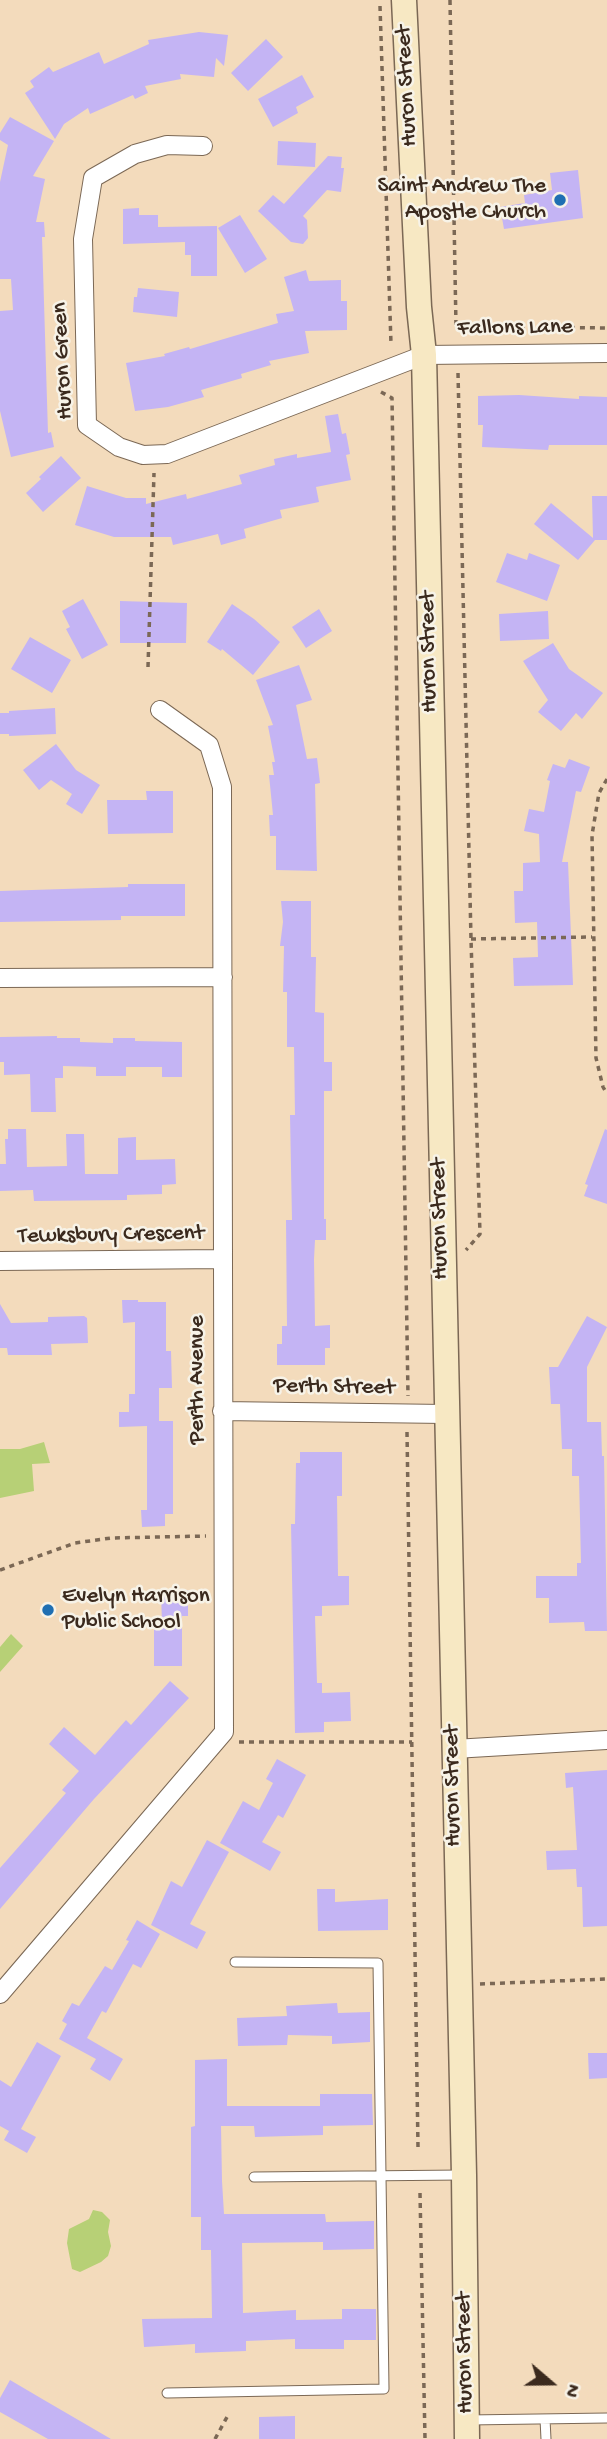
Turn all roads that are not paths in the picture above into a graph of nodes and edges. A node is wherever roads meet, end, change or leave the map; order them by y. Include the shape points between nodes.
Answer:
1 (404, 0) edge
2 (203, 146) dead end
3 (607, 353) edge
4 (424, 355) junction
5 (160, 710) dead end
6 (223, 977) junction
7 (0, 978) edge
8 (223, 1259) junction
9 (0, 1261) edge
10 (222, 1412) junction
11 (445, 1414) junction
12 (607, 1741) edge
13 (454, 1749) junction
14 (235, 1962) dead end
15 (0, 1994) edge
16 (381, 2175) junction
17 (464, 2175) junction
18 (254, 2177) dead end
19 (167, 2393) dead end
20 (607, 2418) edge
21 (545, 2420) junction
22 (467, 2430) edge
23 (546, 2439) edge

1 - 4 main road, Huron Street
2 - 4 street, Huron Green via 167,145 135,154 93,178 83,239 87,425 120,447 143,455 167,454
3 - 4 street, Fallons Lane
4 - 11 main road, Huron Street
5 - 6 street, Perth Avenue via 209,745 222,787
6 - 7 street
6 - 8 street, Perth Avenue
8 - 9 street, Tewksbury Crescent
8 - 10 street, Perth Avenue
10 - 11 street, Perth Street
10 - 15 street, Perth Avenue via 224,1732
11 - 13 main road, Huron Street
12 - 13 street
13 - 17 main road, Huron Street
14 - 16 lane via 378,1963
16 - 17 lane
16 - 18 lane
16 - 19 lane via 384,2389
17 - 22 main road, Huron Street
20 - 21 lane
21 - 22 lane
21 - 23 lane

